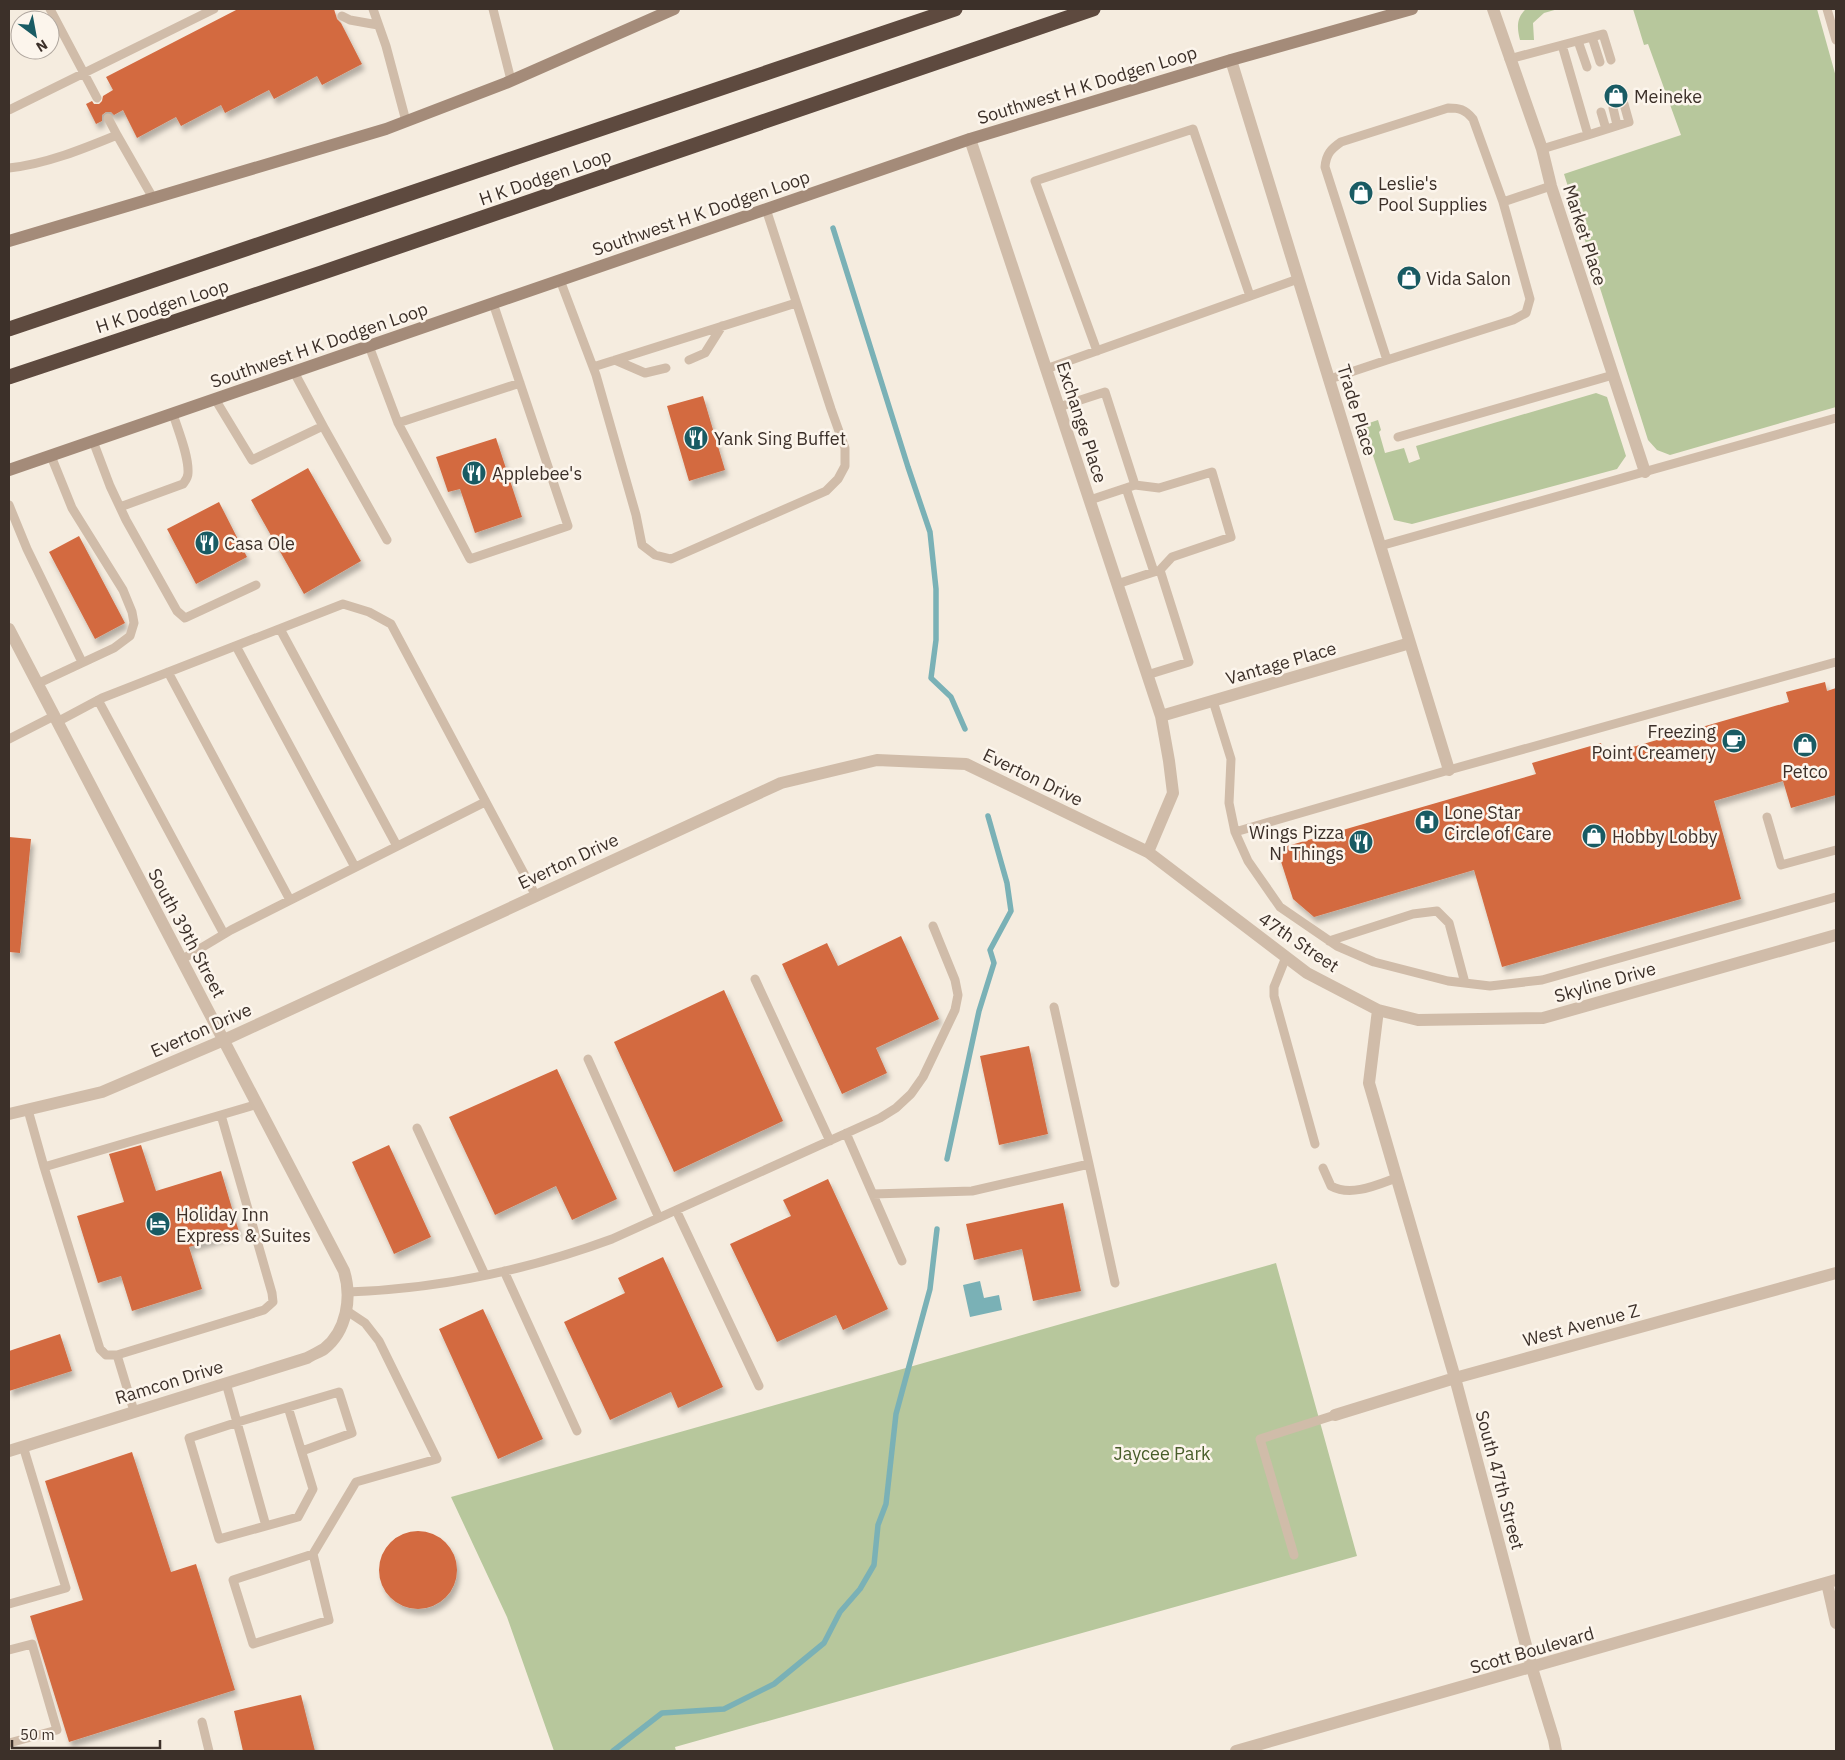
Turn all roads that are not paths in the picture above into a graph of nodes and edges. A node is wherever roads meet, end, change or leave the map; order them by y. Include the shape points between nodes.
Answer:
1 (50, 9) edge
2 (214, 9) edge
3 (373, 9) edge
4 (493, 9) edge
5 (674, 9) edge
6 (955, 9) edge
7 (1093, 9) edge
8 (1412, 9) edge
9 (1493, 9) edge
10 (1827, 9) edge
11 (342, 16) dead end
12 (378, 25) junction
13 (1592, 37) junction
14 (1836, 40) edge
15 (1578, 41) junction
16 (1562, 45) junction
17 (1509, 59) junction
18 (1231, 60) junction
19 (1611, 60) dead end
20 (1600, 62) dead end
21 (1587, 66) dead end
22 (83, 74) junction
23 (511, 80) junction
24 (97, 98) dead end
25 (1624, 104) dead end
26 (1613, 108) dead end
27 (9, 110) edge
28 (1600, 112) dead end
29 (108, 118) dead end
30 (406, 121) junction
31 (1617, 125) junction
32 (1606, 129) junction
33 (117, 135) junction
34 (1588, 135) junction
35 (970, 139) junction
36 (1542, 149) junction
37 (9, 168) edge
38 (1551, 186) junction
39 (153, 198) junction
40 (1503, 202) junction
41 (766, 209) junction
42 (9, 241) edge
43 (1298, 279) junction
44 (560, 280) junction
45 (1250, 296) junction
46 (493, 303) junction
47 (796, 303) junction
48 (722, 326) junction
49 (9, 329) edge
50 (369, 346) junction
51 (1097, 351) junction
52 (615, 360) junction
53 (689, 360) dead end
54 (1387, 360) junction
55 (592, 367) junction
56 (666, 368) dead end
57 (1046, 369) junction
58 (294, 372) junction
59 (1613, 375) junction
60 (9, 377) edge
61 (1330, 379) junction
62 (520, 383) junction
63 (215, 399) junction
64 (1059, 407) junction
65 (173, 414) junction
66 (1836, 418) edge
67 (398, 423) junction
68 (323, 426) junction
69 (1398, 437) dead end
70 (94, 441) junction
71 (51, 456) junction
72 (9, 470) edge
73 (1645, 472) junction
74 (1131, 487) junction
75 (1090, 500) junction
76 (9, 505) edge
77 (120, 507) junction
78 (386, 540) dead end
79 (1380, 546) junction
80 (1157, 571) junction
81 (1117, 584) junction
82 (256, 585) dead end
83 (9, 629) edge
84 (280, 629) junction
85 (1410, 643) junction
86 (236, 646) junction
87 (82, 662) junction
88 (1836, 662) edge
89 (168, 672) junction
90 (1147, 675) junction
91 (37, 684) junction
92 (98, 700) junction
93 (1213, 701) junction
94 (1161, 716) junction
95 (56, 719) junction
96 (9, 739) edge
97 (1449, 770) junction
98 (485, 802) junction
99 (1767, 817) dead end
100 (1236, 832) junction
101 (397, 846) junction
102 (1836, 850) edge
103 (1148, 852) junction
104 (355, 867) junction
105 (536, 896) junction
106 (1836, 897) edge
107 (290, 900) junction
108 (933, 926) dead end
109 (224, 934) junction
110 (1836, 935) edge
111 (1330, 940) junction
112 (1286, 958) junction
113 (181, 960) junction
114 (755, 979) dead end
115 (1465, 984) junction
116 (1054, 1007) dead end
117 (1378, 1010) junction
118 (224, 1040) junction
119 (588, 1059) dead end
120 (258, 1104) junction
121 (28, 1110) junction
122 (9, 1114) edge
123 (221, 1115) junction
124 (417, 1128) dead end
125 (846, 1134) junction
126 (830, 1141) junction
127 (1315, 1144) dead end
128 (1088, 1164) junction
129 (44, 1167) junction
130 (1322, 1168) dead end
131 (1396, 1178) junction
132 (872, 1194) junction
133 (676, 1210) junction
134 (659, 1218) junction
135 (902, 1261) dead end
136 (504, 1271) junction
137 (1836, 1272) edge
138 (485, 1275) junction
139 (1115, 1282) dead end
140 (348, 1292) junction
141 (347, 1311) junction
142 (335, 1338) joint
143 (117, 1355) junction
144 (1455, 1378) junction
145 (226, 1383) junction
146 (759, 1386) dead end
147 (288, 1407) junction
148 (134, 1411) junction
149 (1335, 1415) joint
150 (238, 1422) junction
151 (577, 1431) dead end
152 (23, 1446) junction
153 (9, 1451) edge
154 (302, 1451) junction
155 (266, 1526) junction
156 (313, 1554) junction
157 (1294, 1555) dead end
158 (1832, 1581) edge
159 (9, 1604) edge
160 (1836, 1623) edge
161 (9, 1650) edge
162 (1532, 1668) junction
163 (202, 1722) dead end
164 (9, 1743) edge
165 (209, 1751) edge
166 (1237, 1751) edge
167 (1556, 1751) edge

1 - 22 lane
2 - 22 lane
3 - 12 lane
4 - 23 lane
5 - 23 main road
6 - 49 highway, H K Dodgen Loop
7 - 60 highway, H K Dodgen Loop
8 - 18 main road, Southwest H K Dodgen Loop
9 - 17 street, Market Place
10 - 14 lane
11 - 12 lane
12 - 30 lane
13 - 15 lane
13 - 19 lane via 1603,34
13 - 20 lane
15 - 16 lane
15 - 21 lane
16 - 17 lane
16 - 34 lane
17 - 36 street, Market Place
18 - 35 main road, Southwest H K Dodgen Loop
18 - 43 street, Trade Place
22 - 24 lane
22 - 27 lane
23 - 30 main road
25 - 31 lane via 1629,122
26 - 31 lane
28 - 32 lane
29 - 33 lane
30 - 39 main road
31 - 32 lane
32 - 34 lane
33 - 37 lane via 29,166
33 - 39 lane
34 - 36 lane
35 - 41 main road, Southwest H K Dodgen Loop
35 - 57 street, Exchange Place
36 - 38 street, Market Place
38 - 40 lane
38 - 59 street, Market Place
39 - 42 main road
40 - 54 lane via 1529,293 1526,313
40 - 54 lane via 1472,119 1460,108 1448,108 1341,142 1331,149 1325,167
41 - 44 main road, Southwest H K Dodgen Loop
41 - 47 lane
43 - 45 lane
43 - 61 street, Trade Place
44 - 46 main road, Southwest H K Dodgen Loop
44 - 55 lane
45 - 51 lane
45 - 51 lane via 1193,129 1035,181
46 - 50 main road, Southwest H K Dodgen Loop
46 - 62 lane
47 - 48 lane
47 - 55 lane via 845,448 845,466 826,491 671,559 654,555 642,545
48 - 52 lane
48 - 53 lane via 705,353
50 - 58 main road, Southwest H K Dodgen Loop
50 - 67 lane
51 - 57 lane
52 - 55 lane
52 - 56 lane via 645,372
54 - 61 lane
57 - 64 street, Exchange Place
58 - 63 main road, Southwest H K Dodgen Loop
58 - 68 lane
59 - 69 lane
59 - 73 street, Market Place
61 - 79 street, Trade Place
62 - 67 lane
62 - 67 lane via 568,526 470,559
63 - 65 main road, Southwest H K Dodgen Loop
63 - 68 lane via 252,460
64 - 74 lane via 1106,392
64 - 75 street, Exchange Place
65 - 70 main road, Southwest H K Dodgen Loop
65 - 77 lane via 186,460 187,479 183,484
66 - 73 lane
68 - 78 lane
70 - 71 main road, Southwest H K Dodgen Loop
70 - 77 lane
71 - 72 main road, Southwest H K Dodgen Loop
71 - 87 lane via 72,508 122,590 134,623 130,636 114,648
73 - 79 lane
74 - 75 lane
74 - 80 lane
74 - 80 lane via 1159,488 1212,472 1231,537 1172,557
75 - 81 street, Exchange Place
76 - 87 lane
77 - 82 lane via 177,611 185,618
79 - 85 street, Trade Place
80 - 81 lane
80 - 90 lane via 1189,662
81 - 90 street, Exchange Place
83 - 91 street, South 39th Street
84 - 86 lane
84 - 98 lane via 343,604 369,612 391,624
84 - 101 lane
85 - 93 street, Vantage Place
85 - 97 street, Trade Place
86 - 89 lane
86 - 104 lane
87 - 91 lane
88 - 97 lane
89 - 92 lane
89 - 107 lane
90 - 94 street, Exchange Place
91 - 95 street, South 39th Street
92 - 95 lane
92 - 109 lane
93 - 94 street, Vantage Place
93 - 100 lane via 1231,758 1229,803
94 - 103 street via 1173,793
95 - 96 lane
95 - 113 street, South 39th Street
97 - 100 lane
98 - 101 lane
98 - 105 lane
99 - 102 lane via 1781,865
100 - 111 lane via 1248,862 1280,907
101 - 104 lane
103 - 105 street, Everton Drive via 966,764 877,760 781,783
103 - 112 street, 47th Street
104 - 107 lane
105 - 118 street, Everton Drive
106 - 115 lane via 1542,980 1490,986
107 - 109 lane
108 - 125 lane via 955,980 958,995 955,1010 923,1077 911,1094 880,1118
109 - 113 lane
110 - 117 street, Skyline Drive via 1543,1018 1418,1020
111 - 115 lane via 1374,962
111 - 115 lane via 1414,914 1437,911 1449,923
112 - 117 street, 47th Street via 1307,973
112 - 127 lane via 1274,987 1274,996
113 - 118 street, South 39th Street
114 - 126 lane
116 - 128 lane
117 - 131 street via 1369,1083
118 - 120 street, South 39th Street
118 - 121 street, Everton Drive via 102,1092
119 - 134 lane
120 - 123 lane
120 - 140 street, South 39th Street via 344,1271
121 - 122 street, Everton Drive
121 - 129 lane
123 - 129 lane
123 - 143 lane via 273,1302 264,1310
124 - 138 lane
125 - 126 lane
125 - 132 lane
126 - 133 lane
128 - 132 lane via 972,1191
128 - 139 lane
129 - 143 lane via 100,1350 106,1355
130 - 131 lane via 1331,1186 1344,1190 1360,1190
131 - 144 street, South 47th Street
132 - 135 lane
133 - 134 lane
133 - 146 lane
134 - 136 lane via 579,1252
136 - 138 lane
136 - 151 lane
137 - 144 street, West Avenue Z
138 - 140 lane via 392,1291
140 - 141 street, South 39th Street
141 - 142 street, South 39th Street
141 - 156 lane via 365,1323 379,1341 437,1459 356,1482
142 - 145 street, Ramcon Drive via 324,1349 306,1358
143 - 148 lane
144 - 149 street, West Avenue Z
144 - 162 street, South 47th Street
145 - 148 street, Ramcon Drive
145 - 150 lane
147 - 150 lane
147 - 154 lane
147 - 154 lane via 339,1392 352,1433
148 - 152 street, Ramcon Drive
149 - 157 lane via 1260,1439
150 - 155 lane
150 - 155 lane via 189,1438 219,1539
152 - 153 street, Ramcon Drive
152 - 159 lane via 66,1588
154 - 155 lane via 313,1489 298,1517
156 - 156 lane via 330,1620 252,1644 233,1580
158 - 160 street
158 - 162 street, Scott Boulevard
161 - 164 lane via 32,1644 57,1730
162 - 166 street, Scott Boulevard
162 - 167 street, South 47th Street
163 - 165 lane

